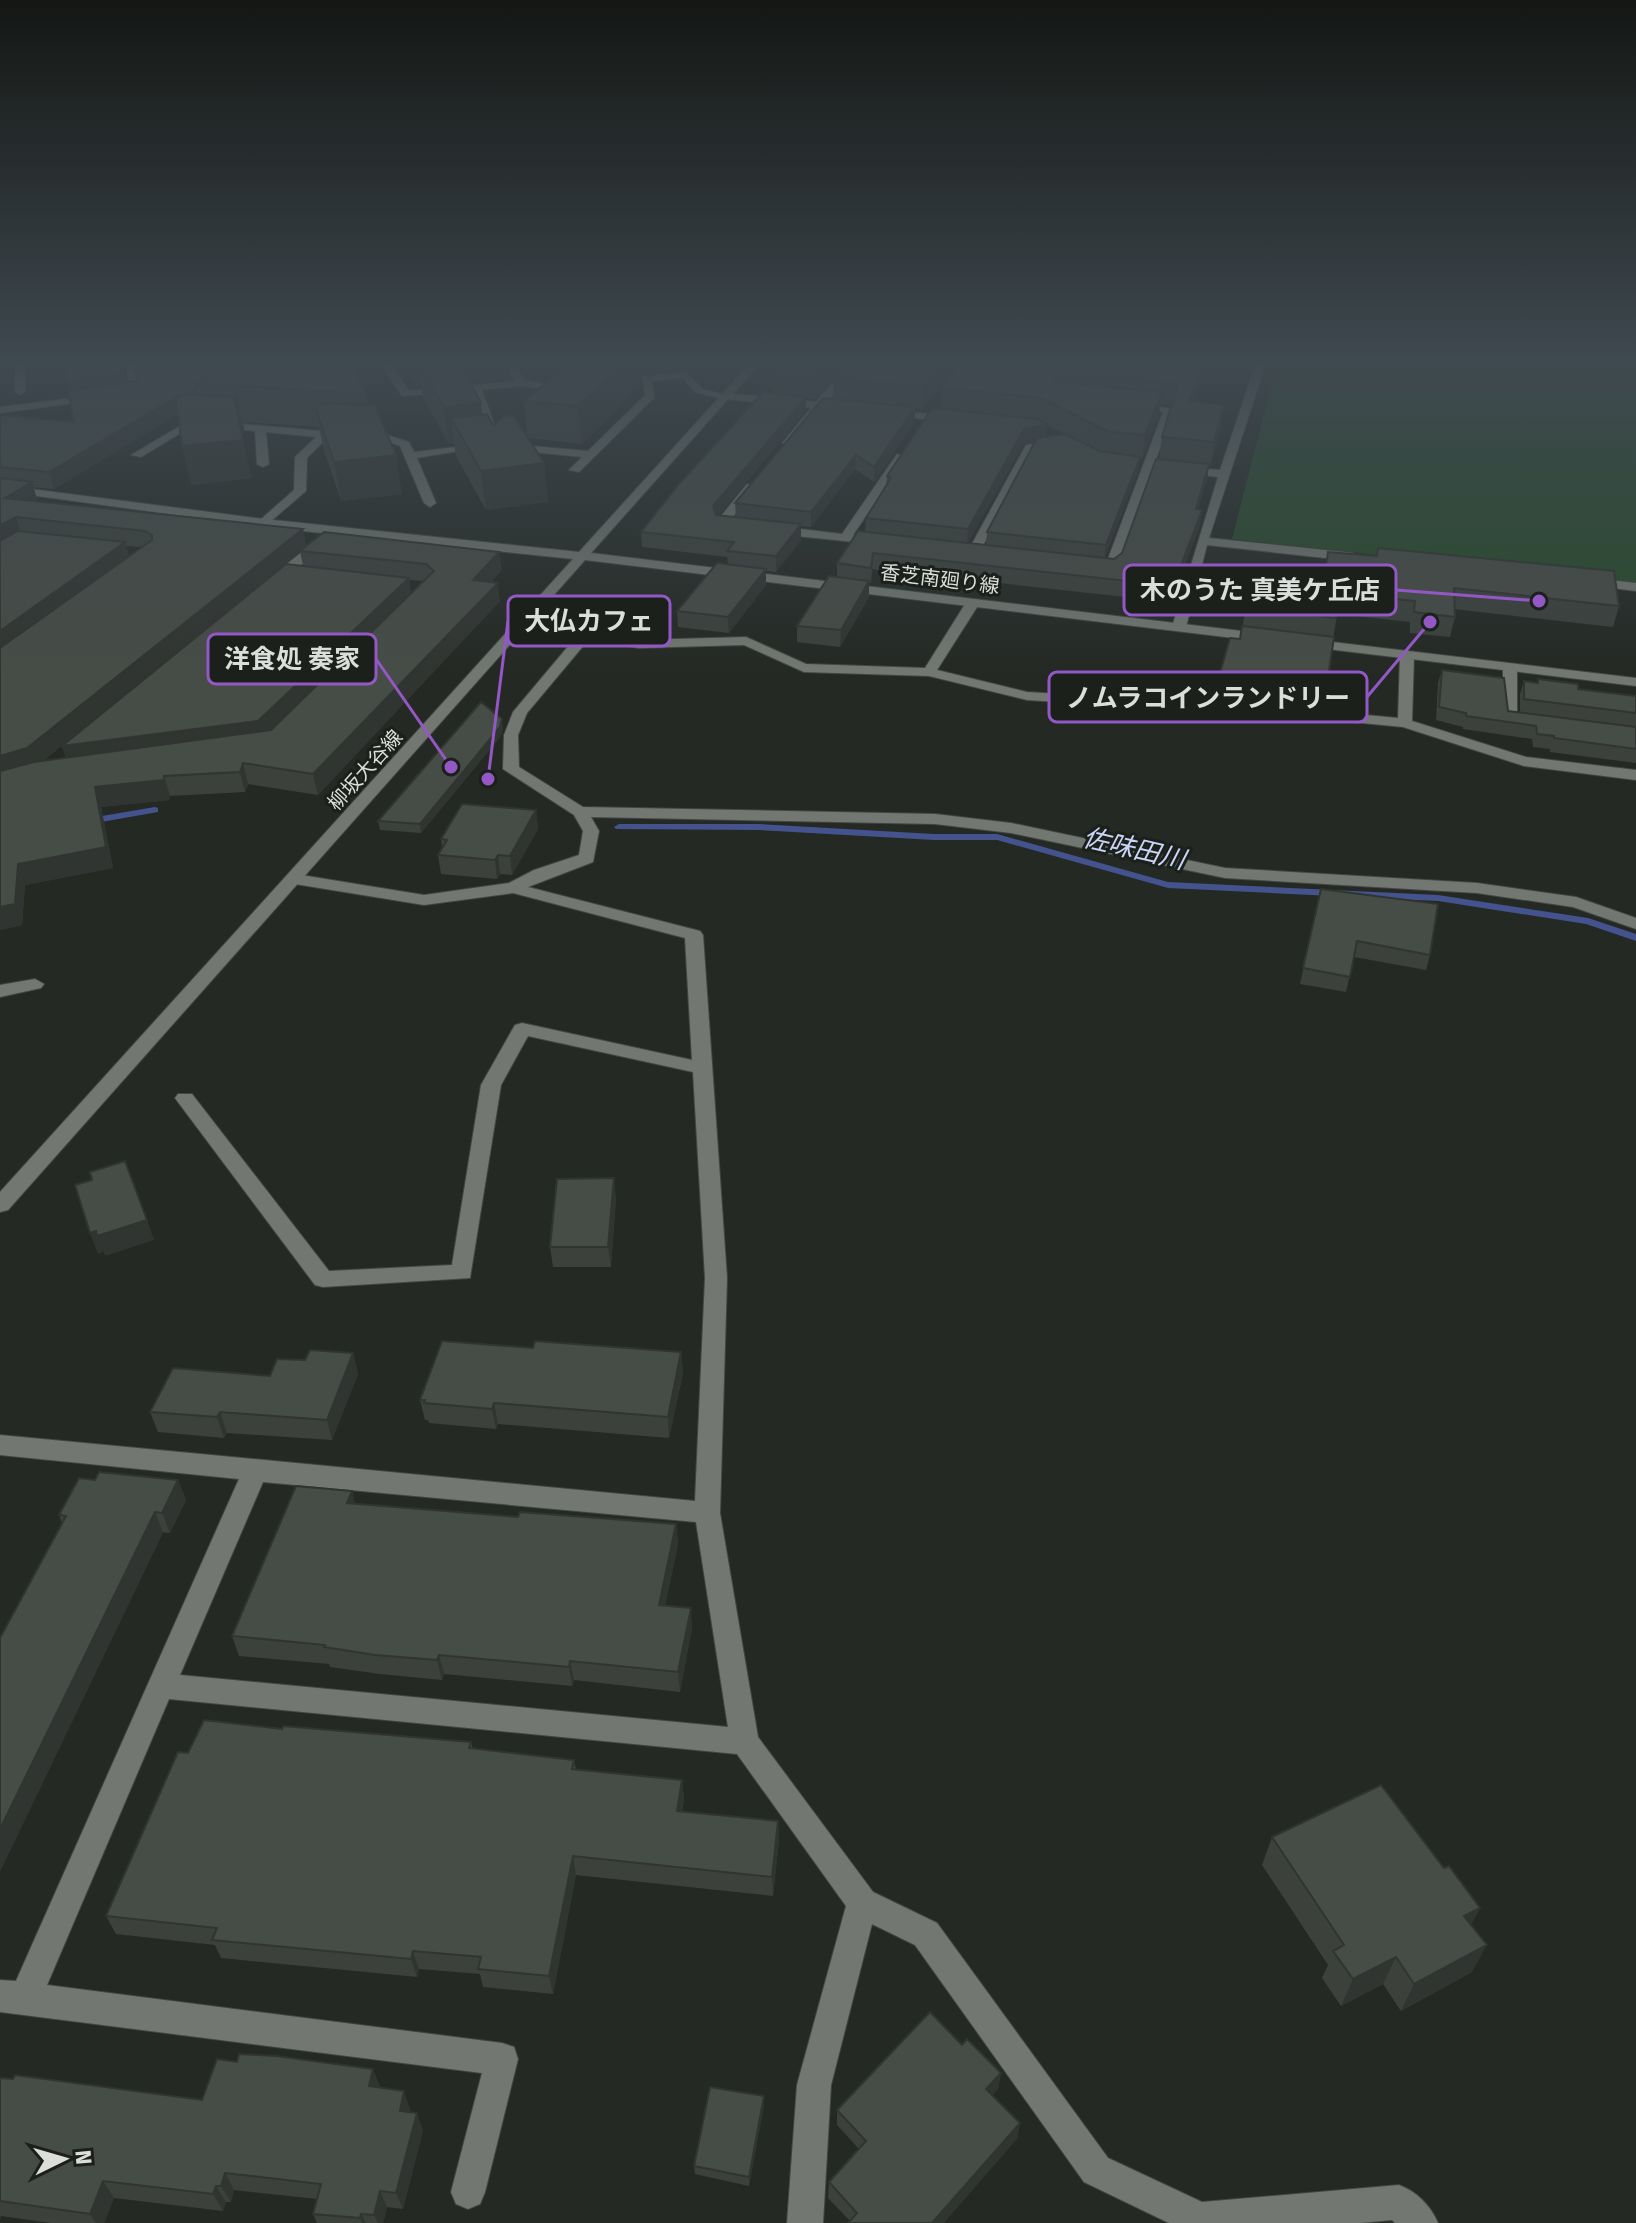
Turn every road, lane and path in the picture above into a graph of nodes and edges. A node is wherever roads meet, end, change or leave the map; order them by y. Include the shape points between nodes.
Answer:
1 (301, 464) edge
2 (412, 464) edge
3 (580, 464) edge
4 (664, 464) edge
5 (896, 464) edge
6 (1021, 464) edge
7 (1148, 464) edge
8 (1227, 464) edge
9 (1132, 465) edge
10 (1147, 467) junction
11 (575, 470) dead end
12 (1223, 474) junction
13 (759, 477) edge
14 (0, 488) edge
15 (430, 503) dead end
16 (264, 523) junction
17 (736, 526) edge
18 (767, 529) edge
19 (338, 530) junction
20 (845, 538) junction
21 (1202, 541) junction
22 (888, 542) edge
23 (960, 549) edge
24 (974, 551) junction
25 (989, 553) edge
26 (581, 556) junction
27 (1372, 559) edge
28 (1081, 564) edge
29 (284, 573) junction
30 (313, 576) edge
31 (1574, 580) edge
32 (1636, 587) edge
33 (259, 593) edge
34 (972, 604) junction
35 (1179, 627) junction
36 (1407, 655) junction
37 (1510, 668) junction
38 (929, 672) junction
39 (1636, 682) edge
40 (1542, 722) edge
41 (1405, 723) junction
42 (1636, 775) edge
43 (580, 812) junction
44 (295, 879) junction
45 (513, 888) junction
46 (1636, 924) edge
47 (35, 984) dead end
48 (0, 991) edge
49 (703, 1068) junction
50 (185, 1098) dead end
51 (0, 1205) edge
52 (0, 1445) edge
53 (255, 1471) junction
54 (707, 1513) junction
55 (160, 1686) junction
56 (745, 1742) junction
57 (862, 1903) junction
58 (12, 1997) edge
59 (468, 2192) dead end
60 (805, 2223) edge
61 (1420, 2223) edge

1 - 16 street via 300,491
2 - 15 street
3 - 11 street
4 - 26 street, 柳坂大谷線
5 - 20 street
6 - 24 street
7 - 10 street
8 - 12 street
9 - 10 street
10 - 12 street
10 - 28 street via 1111,568
12 - 21 street
13 - 17 street via 721,524
14 - 16 street, 香芝南廻り線
16 - 19 street, 香芝南廻り線
18 - 20 street
19 - 26 street, 香芝南廻り線
19 - 29 street
20 - 22 street
21 - 27 street
21 - 35 street
23 - 24 street
24 - 25 street
26 - 34 street, 香芝南廻り線
26 - 44 street, 柳坂大谷線
29 - 30 street
29 - 33 street
31 - 32 street
34 - 35 street, 香芝南廻り線
34 - 38 street
35 - 36 street, 香芝南廻り線
36 - 37 street, 香芝南廻り線
36 - 41 street
37 - 39 street, 香芝南廻り線
37 - 40 street via 1510,718
38 - 41 street via 1027,696
38 - 43 street via 804,668 746,641 639,644 586,634 520,712 511,735 511,769
41 - 42 street via 1524,761
43 - 45 street via 591,831 587,858
43 - 46 street via 935,819 1011,828 1225,873 1477,888 1576,902
44 - 45 street via 424,900
44 - 51 street, 柳坂大谷線
45 - 49 street via 694,935
47 - 48 street
49 - 50 street via 522,1029 491,1085 462,1272 323,1279
49 - 54 street via 716,1278
52 - 53 street
53 - 54 street
53 - 55 street
54 - 56 street
55 - 56 street
55 - 58 street
56 - 57 street
57 - 60 street via 814,2085
57 - 61 street via 926,1934 1096,2170 1201,2220 1399,2202
58 - 59 street via 502,2059

